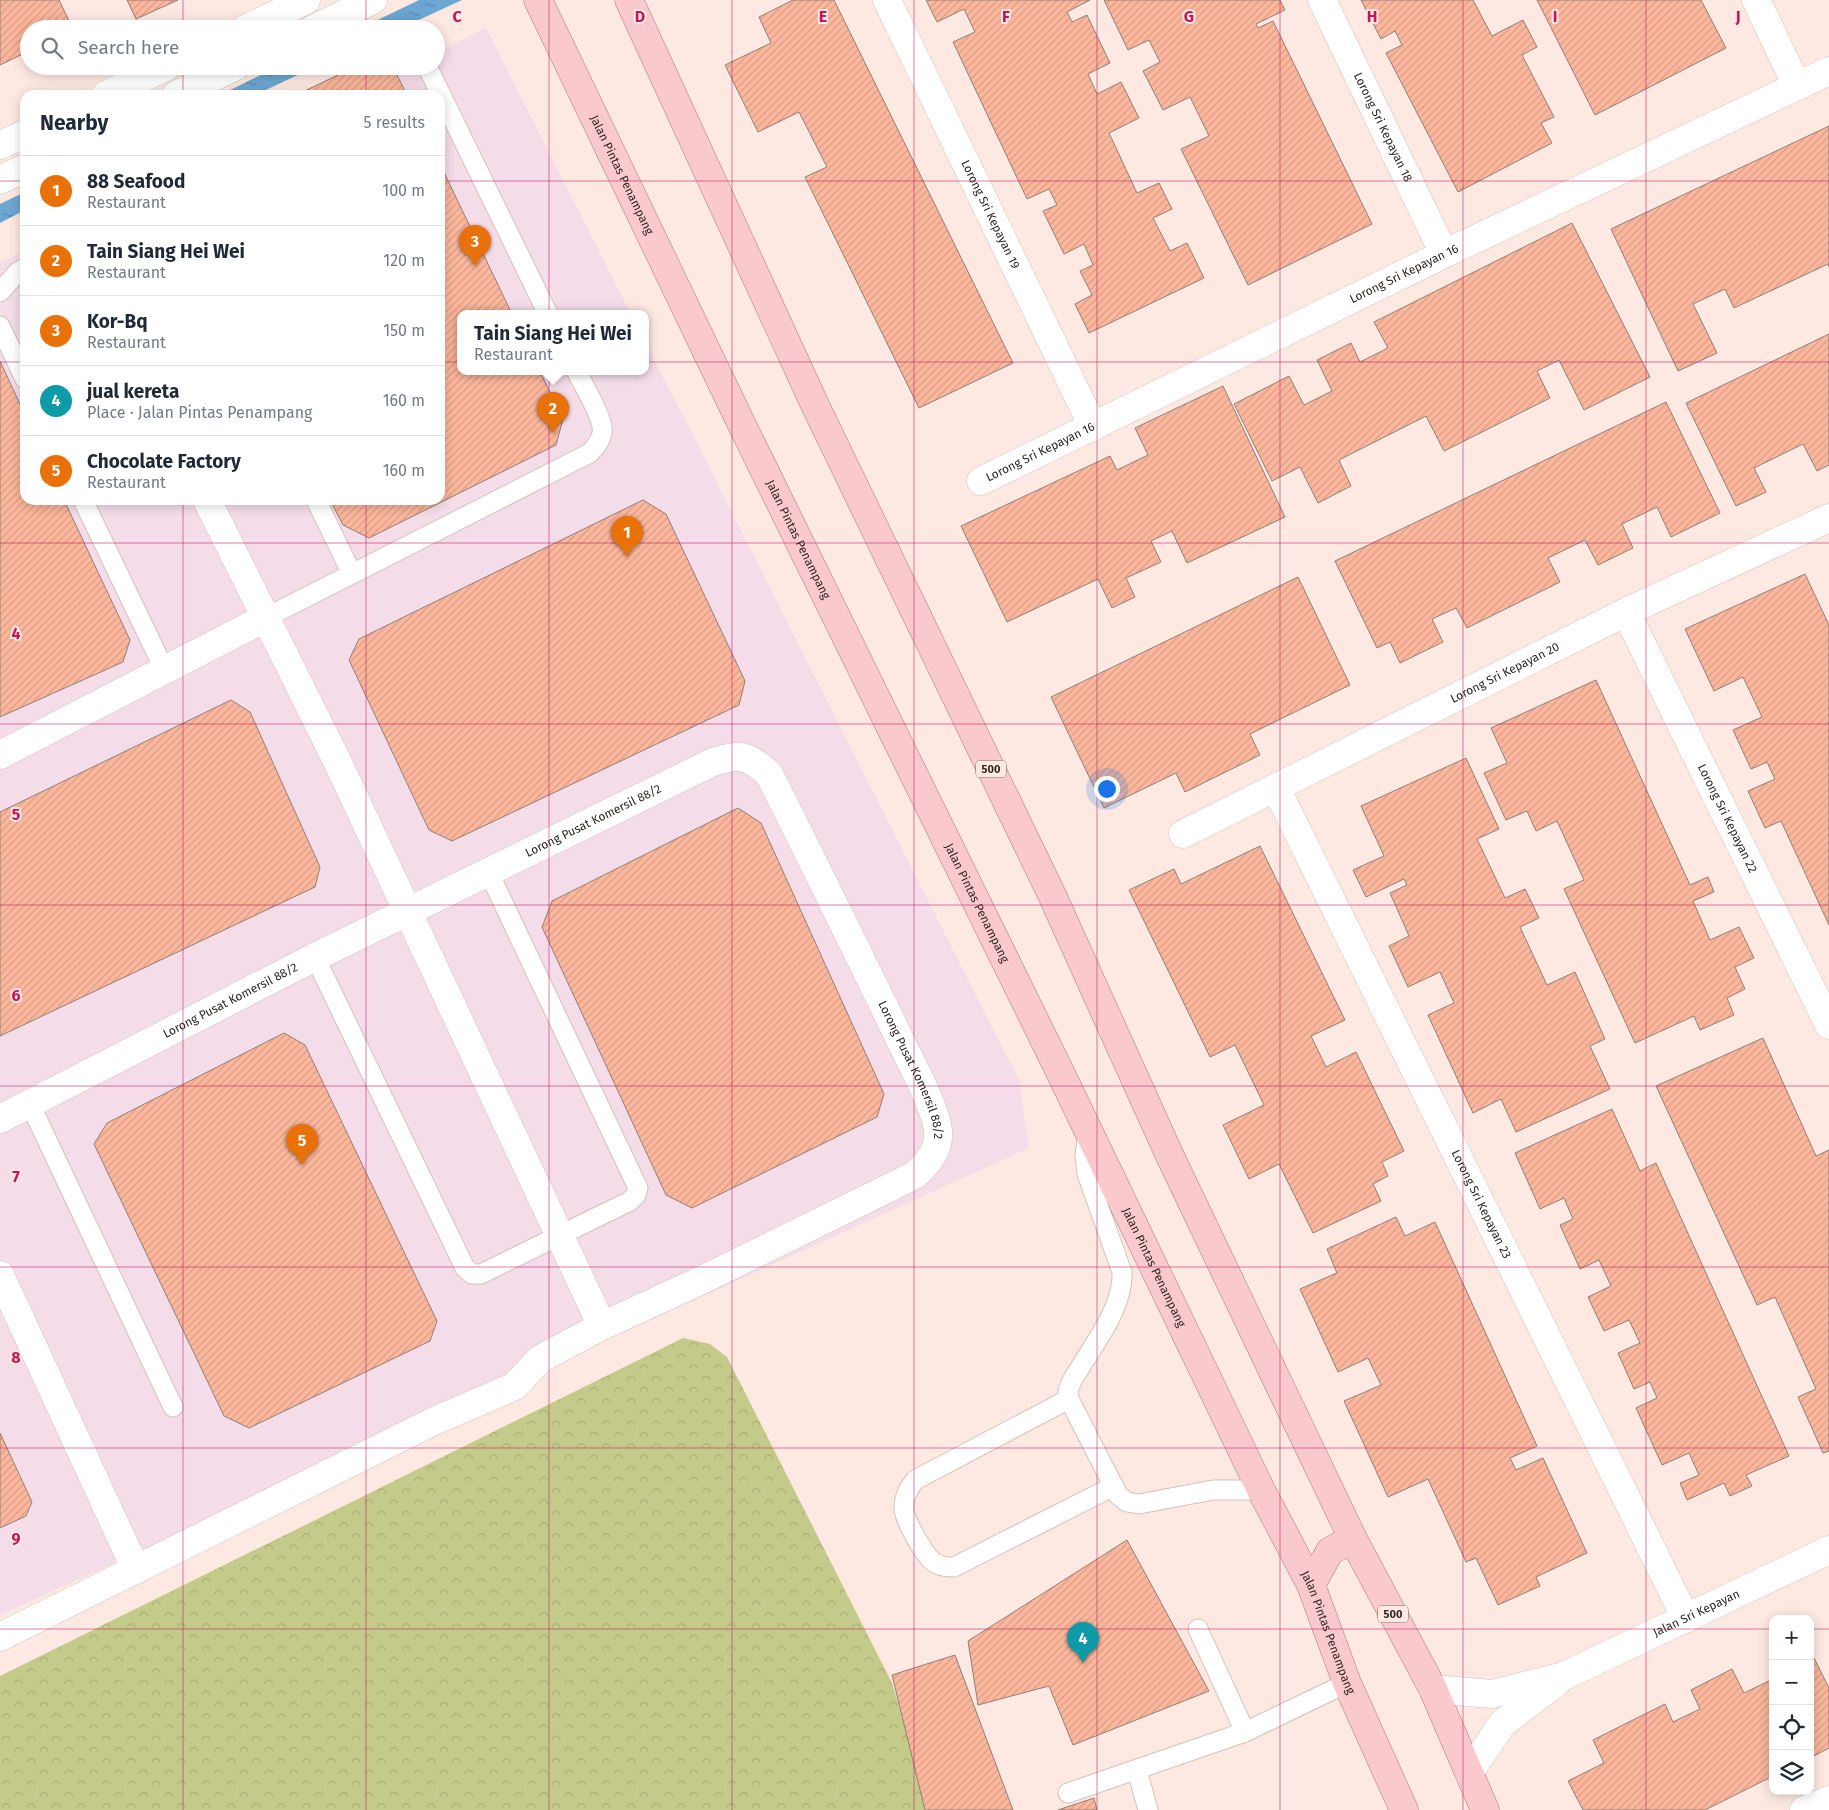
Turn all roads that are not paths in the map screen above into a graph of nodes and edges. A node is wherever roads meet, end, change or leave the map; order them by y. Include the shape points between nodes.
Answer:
1 (306, 0) edge
2 (373, 0) edge
3 (538, 0) edge
4 (629, 0) edge
5 (887, 0) edge
6 (1322, 0) edge
7 (1756, 0) edge
8 (266, 8) edge
9 (254, 20) edge
10 (332, 20) edge
11 (1829, 71) edge
12 (147, 75) edge
13 (217, 75) edge
14 (431, 75) edge
15 (1798, 86) junction
16 (116, 90) edge
17 (186, 90) edge
18 (439, 90) edge
19 (445, 103) edge
20 (20, 170) edge
21 (0, 180) edge
22 (1444, 254) junction
23 (20, 271) edge
24 (0, 292) edge
25 (546, 310) edge
26 (0, 326) edge
27 (20, 368) edge
28 (578, 375) edge
29 (1093, 427) junction
30 (981, 481) dead end
31 (85, 505) edge
32 (210, 505) edge
33 (318, 505) edge
34 (1829, 518) edge
35 (352, 574) junction
36 (1626, 612) junction
37 (265, 618) junction
38 (165, 671) junction
39 (0, 755) edge
40 (1276, 788) junction
41 (1183, 834) dead end
42 (489, 873) junction
43 (408, 912) junction
44 (315, 957) junction
45 (1829, 1025) edge
46 (30, 1104) junction
47 (0, 1119) edge
48 (1088, 1131) junction
49 (560, 1236) junction
50 (0, 1274) edge
51 (602, 1326) junction
52 (1070, 1399) junction
53 (173, 1407) dead end
54 (1114, 1486) junction
55 (1261, 1490) junction
56 (1353, 1539) junction
57 (1829, 1550) edge
58 (136, 1570) junction
59 (1311, 1585) junction
60 (1686, 1619) junction
61 (1198, 1629) dead end
62 (0, 1637) edge
63 (1564, 1676) junction
64 (1347, 1683) junction
65 (1433, 1689) junction
66 (1245, 1732) junction
67 (1137, 1770) junction
68 (1469, 1773) junction
69 (1068, 1793) dead end
70 (1829, 1800) edge
71 (1148, 1810) edge
72 (1404, 1810) edge
73 (1485, 1810) edge
74 (1804, 1810) edge

1 - 8 street
2 - 10 street
3 - 48 main road, Jalan Pintas Penampang
4 - 56 main road, 500 via 814,405 1052,895 1169,1154
5 - 29 street, Lorong Sri Kepayan 19
6 - 22 street, Lorong Sri Kepayan 18
7 - 15 street
8 - 9 street
11 - 15 street, Lorong Sri Kepayan 16
12 - 16 street
13 - 17 street
14 - 18 lane
15 - 22 street, Lorong Sri Kepayan 16
19 - 25 lane
20 - 21 street
22 - 29 street, Lorong Sri Kepayan 16
23 - 24 lane
26 - 27 lane
28 - 35 lane via 603,432 590,453
29 - 30 street, Lorong Sri Kepayan 16
31 - 38 lane
32 - 37 street
33 - 35 lane
34 - 36 street, Lorong Sri Kepayan 20
35 - 37 lane
36 - 40 street, Lorong Sri Kepayan 20
36 - 45 street, Lorong Sri Kepayan 22
37 - 38 street
37 - 43 street
38 - 39 street
40 - 41 street, Lorong Sri Kepayan 20
40 - 60 street, Lorong Sri Kepayan 23
42 - 43 street, Lorong Pusat Komersil 88/2
42 - 49 lane via 638,1188 630,1201
42 - 51 street, Lorong Pusat Komersil 88/2 via 713,762 734,755 753,760 769,774 840,916 938,1130 930,1161 915,1175
43 - 44 street, Lorong Pusat Komersil 88/2
43 - 49 street
44 - 46 street, Lorong Pusat Komersil 88/2
44 - 49 lane via 466,1268 472,1274 481,1274
46 - 47 street, Lorong Pusat Komersil 88/2
46 - 53 lane
48 - 52 lane via 1087,1174 1122,1272 1123,1284 1118,1303 1073,1379 1068,1390
48 - 55 main road, Jalan Pintas Penampang
49 - 51 street
50 - 58 street
51 - 58 street, Lorong Pusat Komersil 88/2 via 540,1359 515,1386 423,1426
52 - 54 lane
52 - 54 lane via 915,1480 904,1499 907,1519 927,1556 943,1567 954,1567
54 - 55 lane via 1122,1498 1140,1504 1213,1490
55 - 59 main road, Jalan Pintas Penampang
56 - 59 main road via 1330,1551
56 - 65 main road, 500
57 - 60 street, Jalan Sri Kepayan
58 - 62 street, Lorong Pusat Komersil 88/2
59 - 64 main road, Jalan Pintas Penampang
60 - 63 street, Jalan Sri Kepayan
61 - 66 lane
63 - 65 street, Jalan Sri Kepayan via 1492,1694
63 - 68 street, Jalan Sri Kepayan via 1502,1724
64 - 66 lane
64 - 72 main road, Jalan Pintas Penampang
65 - 68 main road, 500
66 - 67 lane
67 - 69 lane
67 - 71 lane
68 - 73 main road, 500
70 - 74 street

